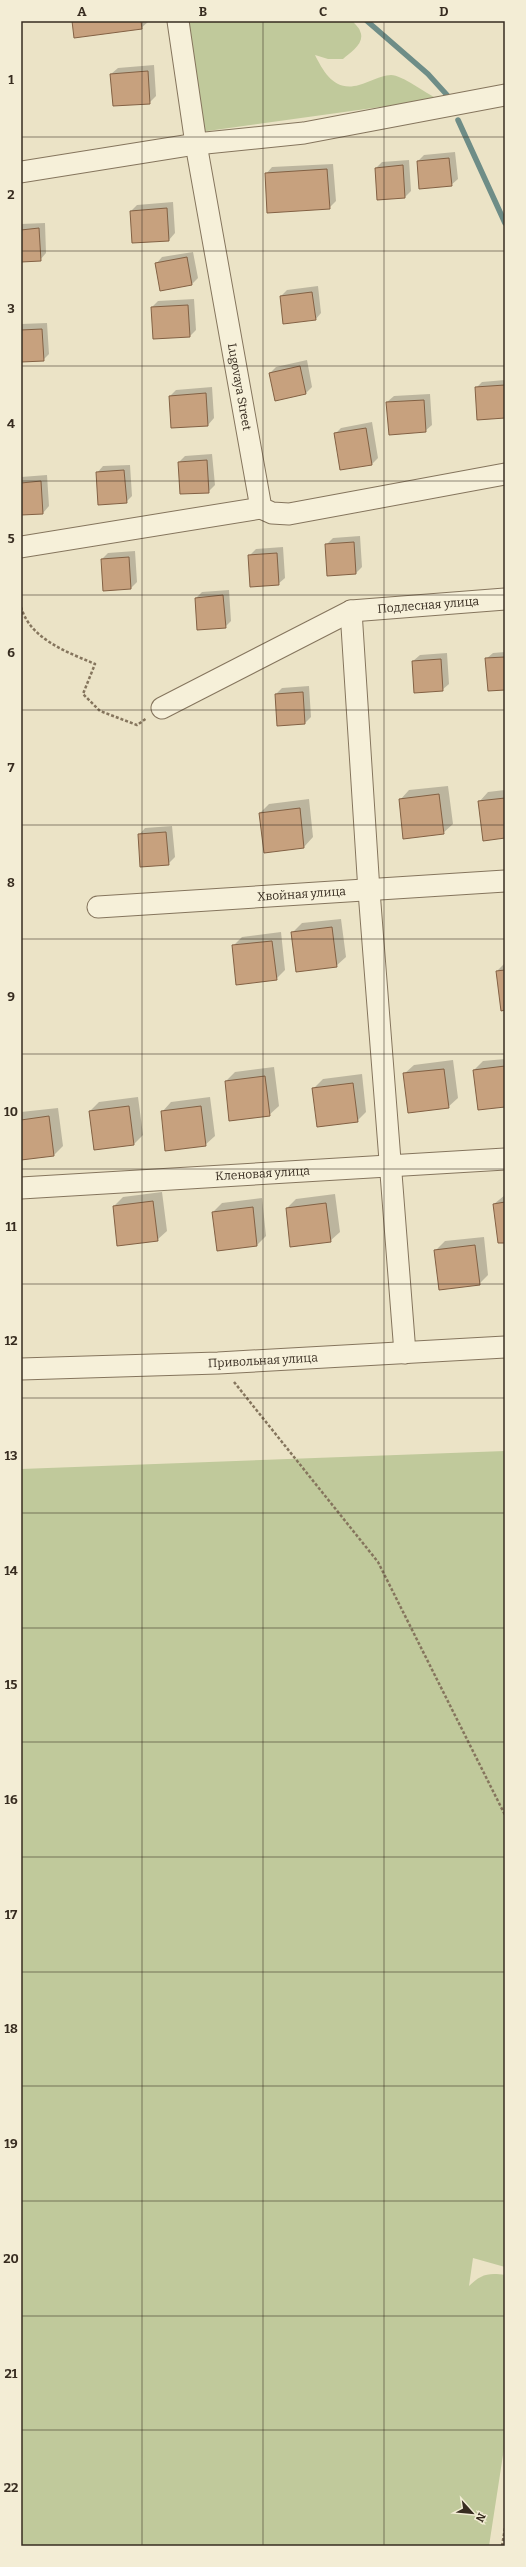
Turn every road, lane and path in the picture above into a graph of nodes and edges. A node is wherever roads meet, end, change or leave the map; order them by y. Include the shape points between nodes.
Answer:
1 (178, 21) edge
2 (505, 95) edge
3 (196, 144) junction
4 (21, 172) edge
5 (505, 474) edge
6 (261, 508) junction
7 (21, 547) edge
8 (505, 599) edge
9 (21, 607) edge
10 (351, 611) junction
11 (162, 708) joint
12 (505, 882) edge
13 (369, 891) junction
14 (98, 907) dead end
15 (505, 1159) edge
16 (392, 1166) junction
17 (21, 1188) edge
18 (505, 1347) edge
19 (405, 1353) junction
20 (218, 1363) junction
21 (21, 1370) edge
22 (505, 1815) edge
23 (505, 2528) edge
24 (502, 2546) edge

1 - 3 street, Lugovaya Street
2 - 3 street via 304,133
3 - 4 street
3 - 6 street, Lugovaya Street
5 - 6 street via 288,514 272,513
6 - 7 street
8 - 10 street, Подлесная улица
9 - 11 path via 24,616 52,645 95,664 83,694 100,711 137,725
10 - 11 street
10 - 13 street
12 - 13 street, Хвойная улица
13 - 14 street, Хвойная улица
13 - 16 street
15 - 16 street, Кленовая улица
16 - 17 street, Кленовая улица
16 - 19 street
18 - 19 street, Привольная улица
19 - 20 street, Привольная улица
20 - 21 street, Привольная улица
20 - 22 path via 378,1562
23 - 24 path

